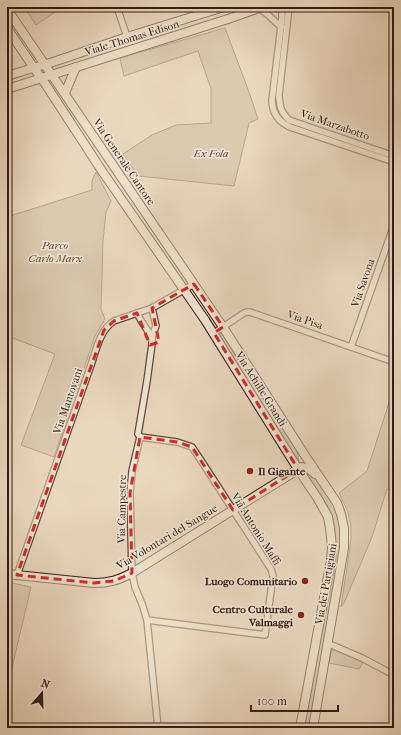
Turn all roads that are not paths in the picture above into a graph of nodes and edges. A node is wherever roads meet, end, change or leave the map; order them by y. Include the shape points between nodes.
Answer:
1 (117, 7) edge
2 (282, 7) edge
3 (289, 7) edge
4 (220, 8) edge
5 (261, 8) edge
6 (7, 9) edge
7 (281, 27) junction
8 (7, 28) edge
9 (127, 37) junction
10 (45, 64) junction
11 (76, 67) junction
12 (34, 68) junction
13 (52, 74) junction
14 (7, 76) edge
15 (42, 78) junction
16 (7, 88) edge
17 (65, 93) junction
18 (394, 156) edge
19 (394, 162) edge
20 (394, 225) edge
21 (194, 284) junction
22 (184, 289) junction
23 (152, 308) junction
24 (137, 314) junction
25 (205, 320) joint
26 (223, 327) junction
27 (214, 334) junction
28 (152, 337) junction
29 (351, 347) junction
30 (394, 362) edge
31 (140, 437) junction
32 (304, 454) junction
33 (300, 468) junction
34 (319, 477) junction
35 (233, 510) junction
36 (132, 573) junction
37 (7, 574) edge
38 (17, 575) junction
39 (147, 620) junction
40 (327, 643) junction
41 (394, 674) edge
42 (394, 720) edge
43 (158, 728) edge
44 (300, 728) edge
45 (313, 728) edge
46 (391, 728) edge

1 - 9 street
2 - 7 street, Via Marzabotto
3 - 18 street, Via Marzabotto via 279,95 283,114 289,120
4 - 9 street, Viale Thomas Edison
5 - 7 street
5 - 11 street, Viale Thomas Edison
6 - 10 street, Via Generale Cantore
7 - 19 street, Via Marzabotto via 272,100 279,120 290,127
8 - 12 street, Via Generale Cantore
9 - 10 street, Viale Thomas Edison
10 - 12 street, Viale Thomas Edison
10 - 13 street, Via Generale Cantore
11 - 13 street, Viale Thomas Edison
11 - 17 street
12 - 14 street, Viale Thomas Edison
12 - 15 street, Via Generale Cantore
13 - 15 street, Viale Thomas Edison
13 - 17 street, Via Generale Cantore
15 - 16 street, Viale Thomas Edison
15 - 22 street, Via Generale Cantore via 102,171
17 - 21 street, Via Generale Cantore
20 - 29 street, Via Savona
21 - 22 street, Via Mantovani
21 - 26 street, Via Generale Cantore
22 - 23 street, Via Mantovani
22 - 25 street, Via Generale Cantore
23 - 24 street, Via Mantovani
23 - 28 street, Via Campestre via 156,326
24 - 28 street
24 - 38 street, Via Mantovani via 114,321 104,330
25 - 27 street, Via Achille Grandi
26 - 27 street, Via Pisa
26 - 29 street, Via Pisa via 244,313 250,312
26 - 32 street, Via Achille Grandi
27 - 33 street, Via Achille Grandi
28 - 31 street, Via Campestre via 138,434
29 - 30 street, Via Pisa
31 - 35 street, Via Antonio Maffi via 177,442 192,447
31 - 36 street, Via Campestre via 130,493
32 - 33 street
32 - 34 street, Via dei Partigiani
33 - 34 street via 309,469
33 - 35 street, Via Volontari del Sangue
33 - 44 street, Via dei Partigiani via 324,508 332,542
34 - 40 street, Via dei Partigiani via 337,503 345,538
35 - 36 street, Via Volontari del Sangue
35 - 39 street, Via Antonio Maffi via 273,576 265,636
36 - 38 street, Via Volontari del Sangue via 104,583
36 - 39 street, Via Campestre
37 - 38 street, Via Volontari del Sangue
39 - 43 street, Via Campestre
40 - 41 street
40 - 45 street, Via dei Partigiani
42 - 46 street

